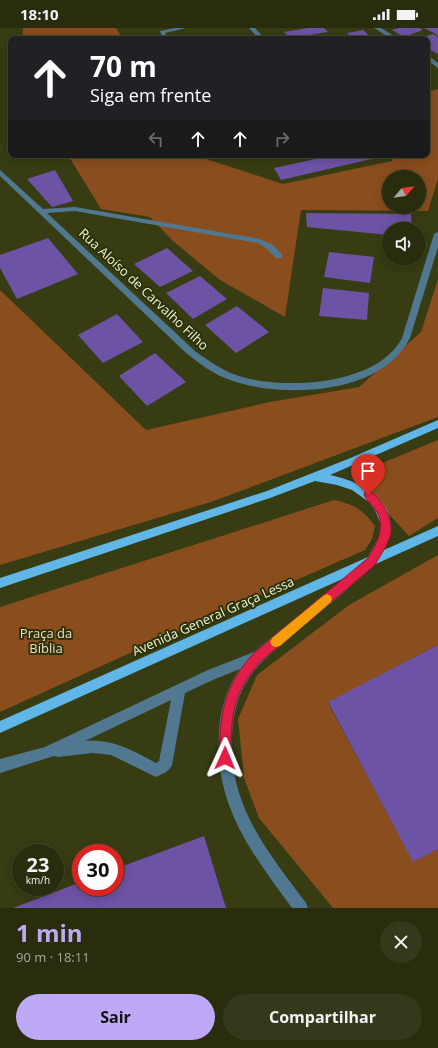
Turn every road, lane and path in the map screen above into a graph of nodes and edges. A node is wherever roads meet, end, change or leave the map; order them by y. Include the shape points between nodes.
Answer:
1 (183, 28) edge
2 (252, 28) edge
3 (377, 28) edge
4 (164, 36) edge
5 (259, 36) edge
6 (391, 36) edge
7 (430, 59) edge
8 (438, 66) edge
9 (0, 172) edge
10 (42, 211) junction
11 (438, 234) edge
12 (279, 256) dead end
13 (438, 424) edge
14 (316, 477) junction
15 (438, 531) edge
16 (372, 562) junction
17 (0, 583) edge
18 (258, 657) junction
19 (179, 690) junction
20 (0, 727) edge
21 (46, 753) junction
22 (0, 766) edge
23 (301, 908) edge

1 - 4 street via 162,32
2 - 5 street
3 - 6 street
7 - 8 street
9 - 10 street, Rua Aloíso de Carvalho Filho
10 - 11 street, Rua Aloíso de Carvalho Filho via 186,349 208,366 241,380 272,386 304,387 337,382 363,374 385,362 402,346 410,327
10 - 12 street via 75,209 260,241
13 - 14 main road
14 - 16 main road via 353,487 368,495 380,508 386,533
14 - 17 main road
15 - 16 main road, Avenida General Graça Lessa
16 - 18 street
16 - 20 main road, Avenida General Graça Lessa
18 - 19 street via 212,674
18 - 23 street via 244,672 232,695 225,726 225,758 229,785 244,825
19 - 21 street
19 - 21 street via 165,765 156,770 105,747
21 - 22 street

